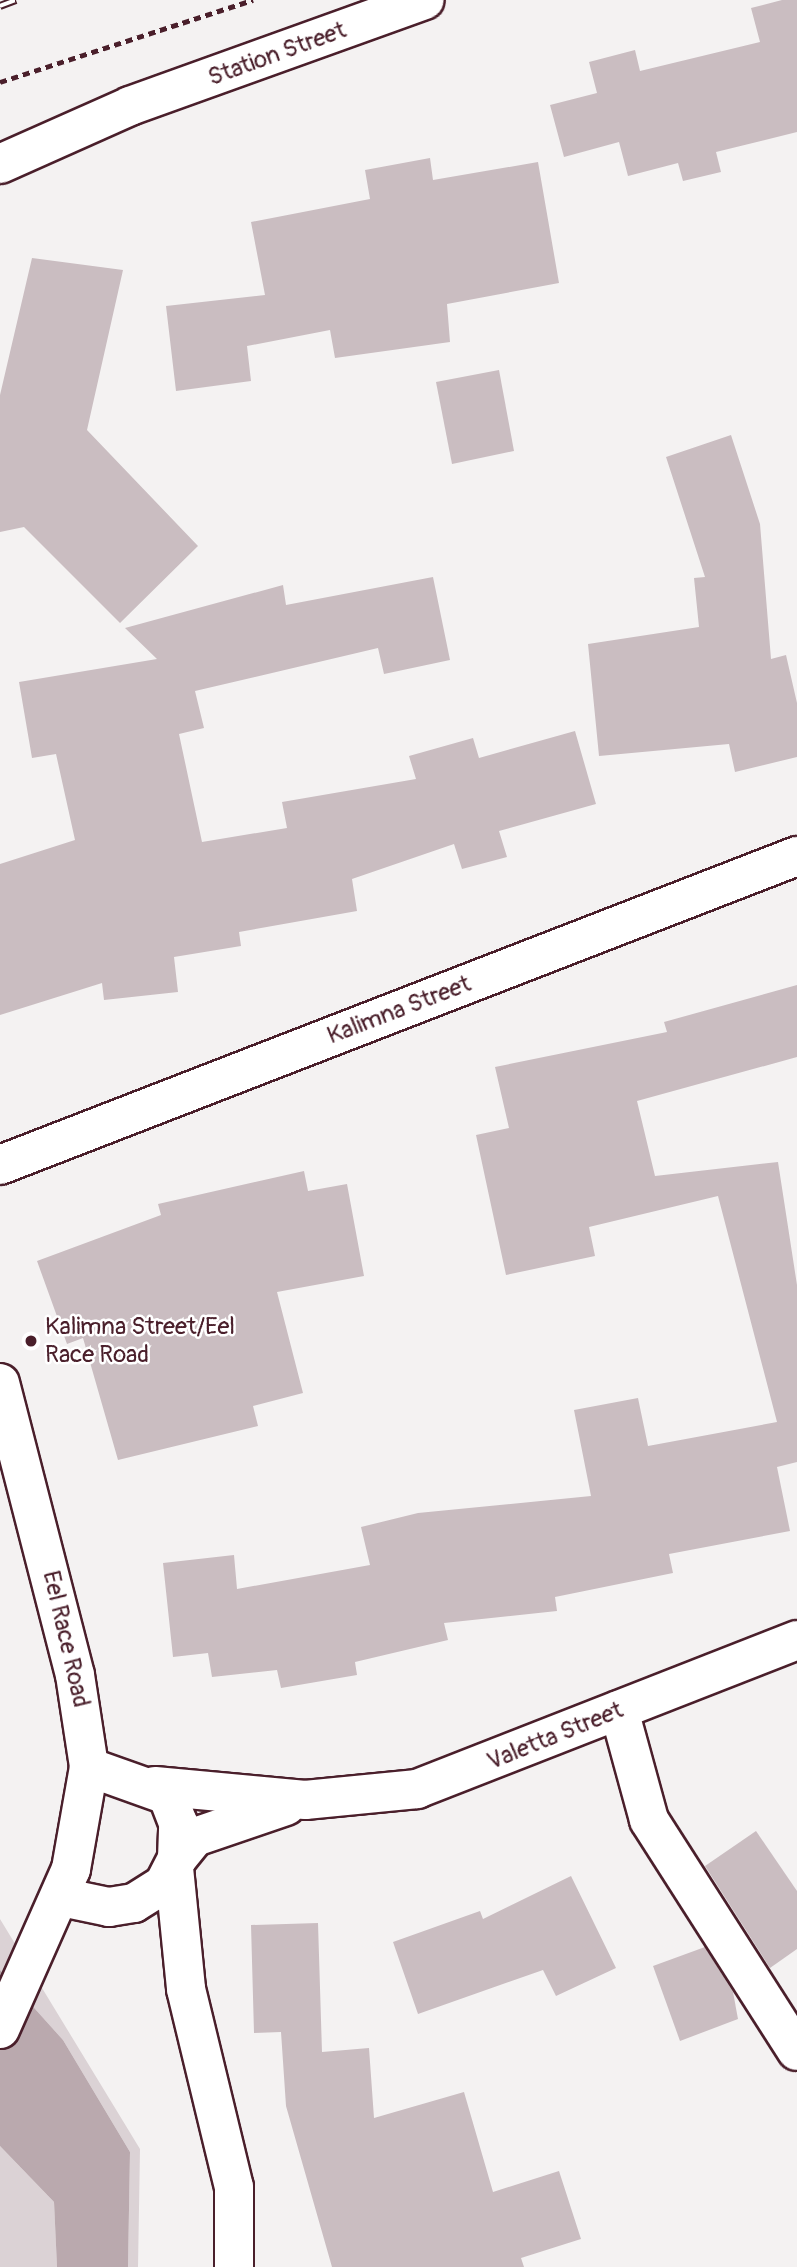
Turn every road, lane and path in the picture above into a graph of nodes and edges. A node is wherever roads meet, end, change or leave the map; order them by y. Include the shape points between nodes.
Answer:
1 (253, 0) edge
2 (424, 0) edge
3 (0, 82) edge
4 (130, 106) junction
5 (0, 138) edge
6 (0, 164) edge
7 (797, 856) edge
8 (0, 1165) edge
9 (0, 1383) edge
10 (797, 1640) edge
11 (619, 1710) junction
12 (89, 1767) junction
13 (155, 1786) junction
14 (305, 1801) junction
15 (175, 1864) junction
16 (61, 1897) junction
17 (109, 1907) junction
18 (186, 1989) junction
19 (0, 2029) edge
20 (797, 2051) edge
21 (234, 2267) edge

1 - 3 path
2 - 4 street, Station Street
4 - 5 street, Station Street
4 - 6 street, Station Street
7 - 8 street, Kalimna Street
9 - 12 street, Eel Race Road via 75,1675
10 - 11 street, Valetta Street
11 - 14 street, Valetta Street via 417,1789
11 - 20 street via 649,1820
12 - 13 street, Valetta Street
12 - 16 street, Eel Race Road via 83,1822
13 - 14 street, Valetta Street
13 - 15 street via 167,1795 178,1823
14 - 15 street, Valetta Street via 202,1834
15 - 17 street via 148,1896
15 - 18 street
16 - 17 street
16 - 19 street, Eel Race Road
17 - 18 street via 148,1922
18 - 21 street via 234,2188

